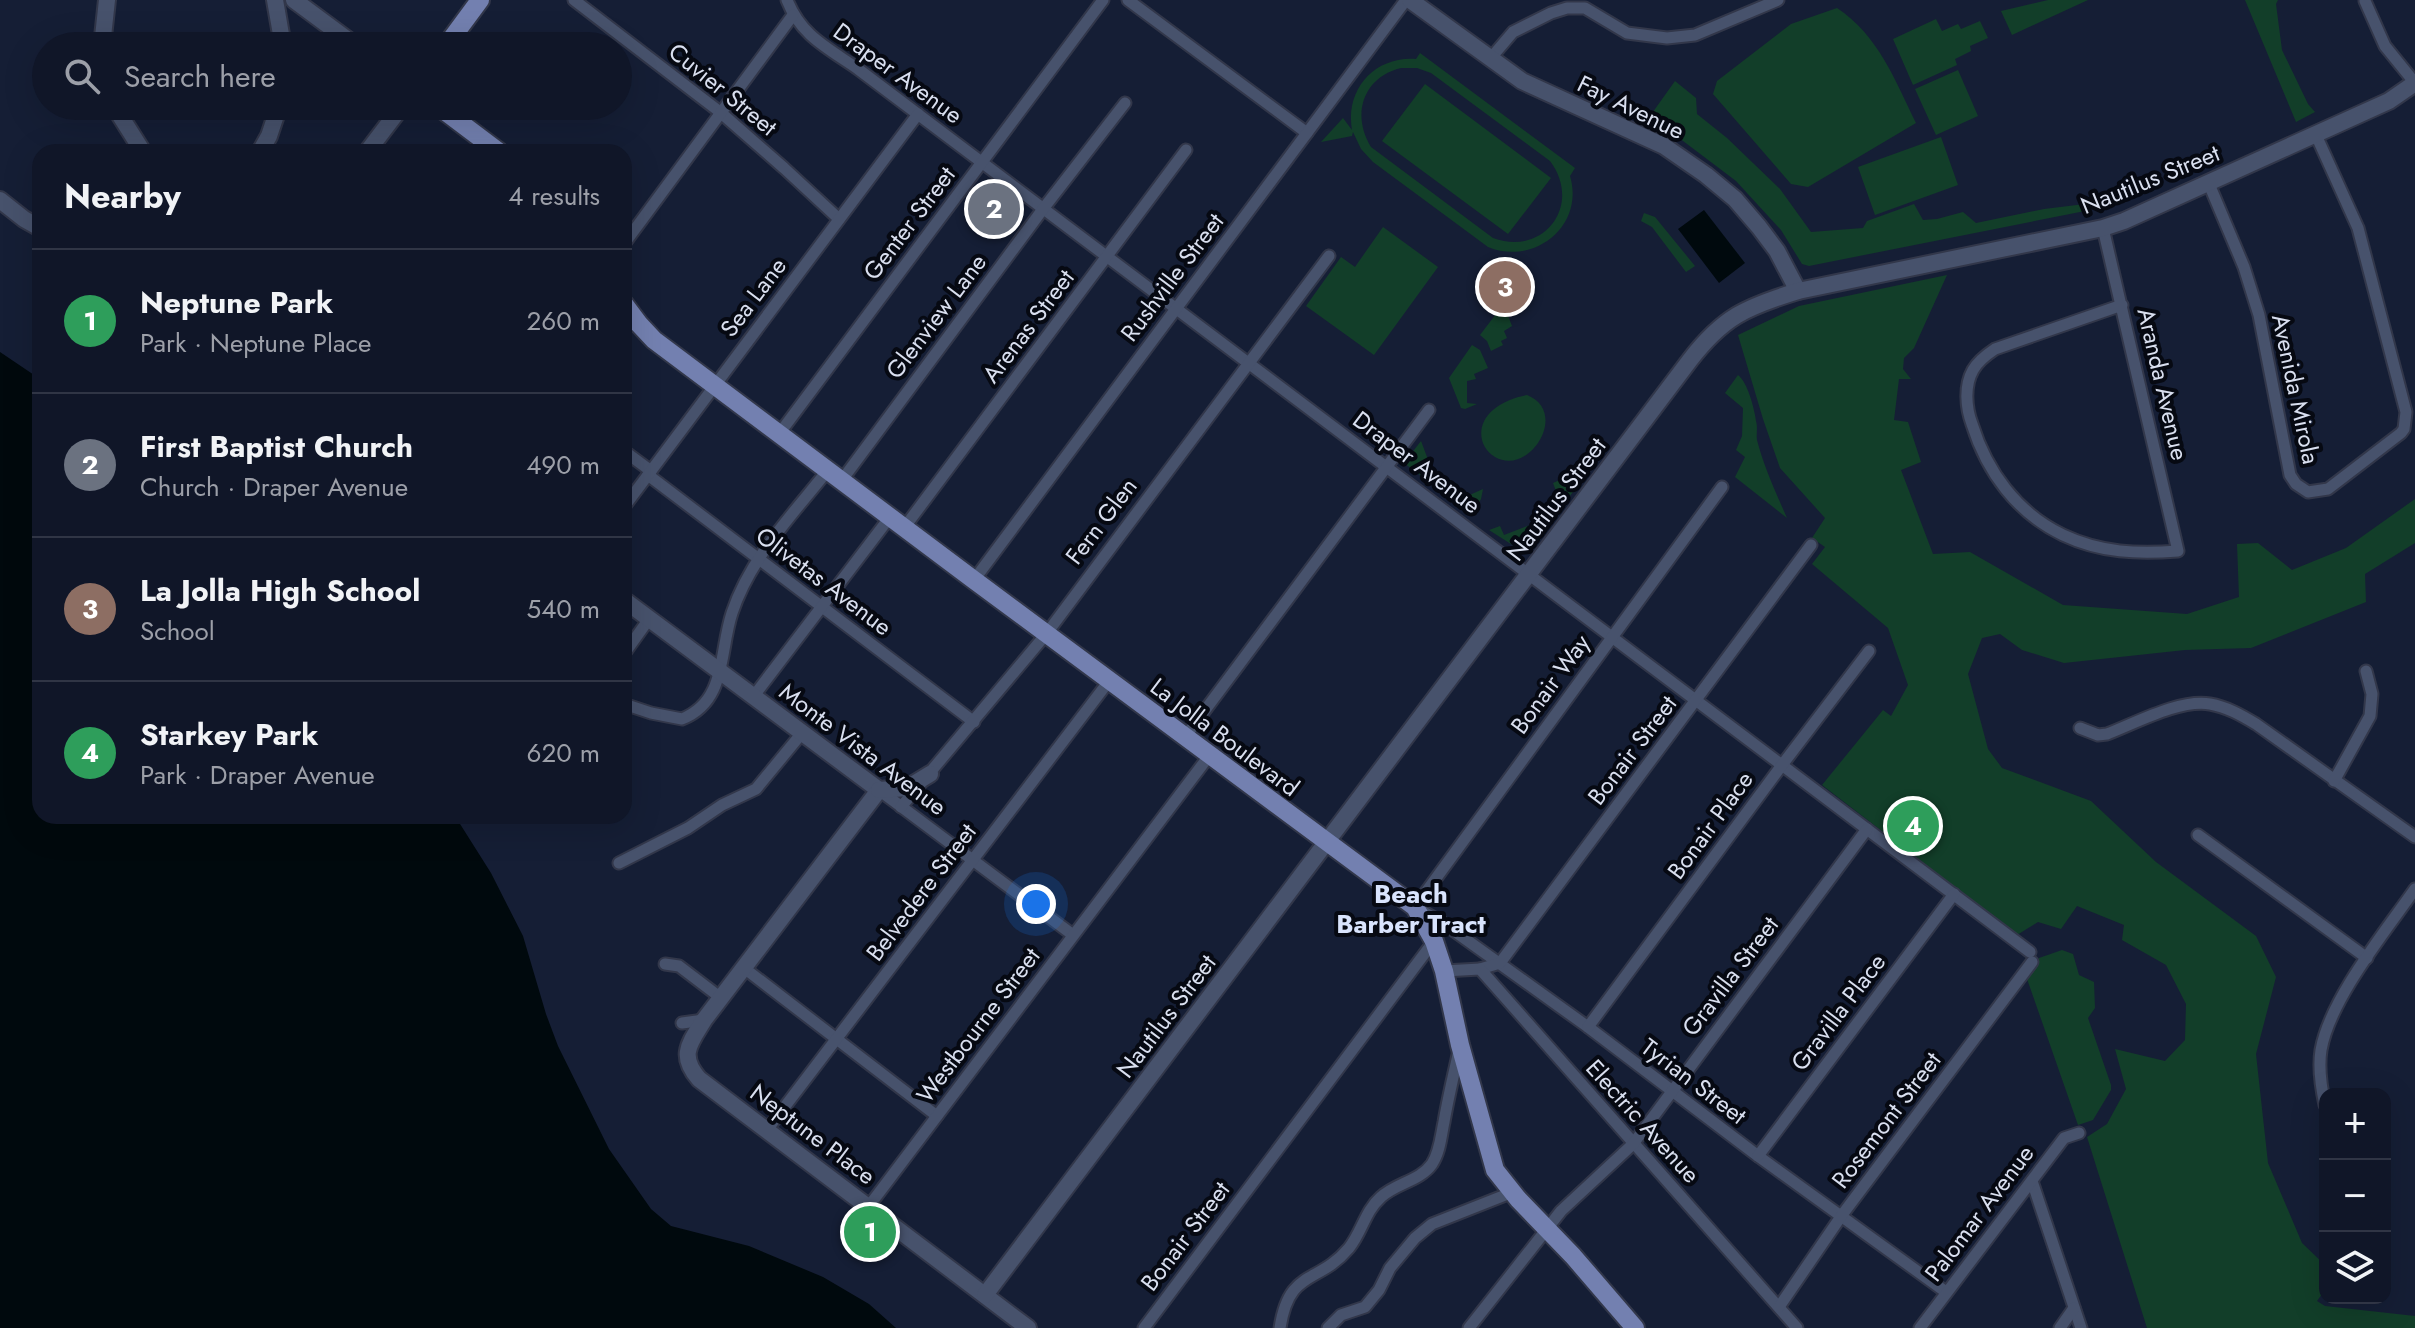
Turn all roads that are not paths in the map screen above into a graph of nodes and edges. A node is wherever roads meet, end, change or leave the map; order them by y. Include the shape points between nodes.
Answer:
1 (107, 0) edge
2 (275, 0) edge
3 (294, 0) edge
4 (480, 0) edge
5 (574, 0) edge
6 (787, 0) edge
7 (1103, 0) edge
8 (1128, 0) edge
9 (1408, 0) edge
10 (1778, 0) edge
11 (2365, 1) edge
12 (793, 15) junction
13 (104, 32) edge
14 (281, 32) edge
15 (337, 32) edge
16 (456, 32) edge
17 (616, 32) edge
18 (632, 44) edge
19 (1490, 59) junction
20 (2415, 83) edge
21 (1125, 103) dead end
22 (720, 112) junction
23 (918, 114) junction
24 (123, 120) edge
25 (274, 120) edge
26 (391, 120) edge
27 (457, 120) edge
28 (1307, 133) junction
29 (2316, 135) junction
30 (138, 144) edge
31 (264, 144) edge
32 (373, 144) edge
33 (488, 144) edge
34 (1186, 150) dead end
35 (982, 162) junction
36 (2209, 184) junction
37 (0, 200) edge
38 (1043, 209) junction
39 (839, 219) junction
40 (32, 224) edge
41 (2103, 228) junction
42 (632, 233) edge
43 (1107, 256) junction
44 (1329, 256) dead end
45 (1798, 291) junction
46 (2122, 305) junction
47 (1176, 308) junction
48 (632, 315) edge
49 (1249, 363) junction
50 (715, 385) junction
51 (1429, 410) dead end
52 (779, 434) junction
53 (632, 458) edge
54 (1386, 466) junction
55 (650, 473) junction
56 (835, 475) junction
57 (1722, 487) dead end
58 (632, 497) edge
59 (897, 522) junction
60 (1811, 545) dead end
61 (758, 560) junction
62 (1529, 574) junction
63 (974, 580) junction
64 (632, 606) edge
65 (822, 607) junction
66 (649, 619) junction
67 (1047, 633) junction
68 (1611, 638) junction
69 (632, 643) edge
70 (1869, 651) dead end
71 (2366, 671) dead end
72 (719, 672) junction
73 (1109, 681) junction
74 (753, 697) junction
75 (1696, 701) junction
76 (632, 707) edge
77 (974, 722) junction
78 (2080, 728) dead end
79 (802, 733) junction
80 (1185, 737) junction
81 (1209, 756) junction
82 (1782, 765) junction
83 (930, 774) junction
84 (2334, 781) junction
85 (879, 790) junction
86 (901, 807) junction
87 (1867, 829) junction
88 (2198, 835) dead end
89 (2415, 837) edge
90 (1326, 843) junction
91 (973, 860) junction
92 (619, 863) dead end
93 (2415, 889) edge
94 (1954, 894) junction
95 (1415, 907) junction
96 (1073, 935) junction
97 (1434, 941) junction
98 (2031, 957) joint
99 (2367, 958) junction
100 (1500, 963) junction
101 (665, 964) dead end
102 (744, 968) junction
103 (1480, 969) junction
104 (1444, 971) junction
105 (721, 998) junction
106 (704, 1020) junction
107 (682, 1023) dead end
108 (1588, 1027) junction
109 (837, 1039) junction
110 (1460, 1045) junction
111 (2322, 1088) edge
112 (1672, 1091) junction
113 (937, 1116) junction
114 (767, 1130) junction
115 (2079, 1133) dead end
116 (1633, 1144) junction
117 (1758, 1156) junction
118 (2032, 1181) junction
119 (1513, 1192) junction
120 (869, 1206) junction
121 (1842, 1215) junction
122 (1546, 1227) junction
123 (1946, 1292) junction
124 (985, 1295) junction
125 (1779, 1307) junction
126 (2074, 1308) junction
127 (1624, 1324) edge
128 (1792, 1326) edge
129 (1028, 1328) edge
130 (1144, 1328) edge
131 (1280, 1328) edge
132 (1328, 1328) edge
133 (1469, 1328) edge
134 (1920, 1328) edge
135 (2060, 1328) edge
136 (2081, 1328) edge

1 - 13 street
2 - 14 street
3 - 15 street
4 - 16 main road
5 - 17 street, Cuvier Street
6 - 12 street, Draper Avenue
7 - 35 street, Genter Street
8 - 28 street
9 - 19 street, Fay Avenue
9 - 28 street, Rushville Street
10 - 19 street via 1695,35 1667,38 1627,33 1585,8 1567,8 1513,32
11 - 20 street via 2385,46
12 - 22 street
12 - 23 street, Draper Avenue via 812,37
18 - 22 street, Cuvier Street
19 - 45 street, Fay Avenue via 1522,81 1664,146 1706,175 1759,227
20 - 29 street, Nautilus Street
21 - 38 street, Glenview Lane
22 - 39 street, Cuvier Street
22 - 42 street
23 - 35 street, Draper Avenue
23 - 39 street, Sea Lane
24 - 30 street
25 - 31 street
26 - 32 street
27 - 33 main road
28 - 47 street, Rushville Street
29 - 36 street, Nautilus Street
29 - 36 street, Avenida Mirola via 2358,228 2406,412 2401,433 2328,489 2308,492 2290,475 2259,315
34 - 43 street, Arenas Street
35 - 38 street, Draper Avenue
35 - 52 street, Genter Street
36 - 41 street, Nautilus Street
37 - 40 street
38 - 43 street, Draper Avenue
38 - 56 street, Glenview Lane
39 - 50 street, Sea Lane
41 - 45 street, Nautilus Street
41 - 46 street, Aranda Avenue
43 - 47 street, Draper Avenue
43 - 59 street, Arenas Street
44 - 49 street, Fern Glen
45 - 62 street, Nautilus Street via 1743,310 1704,342
46 - 46 street, Aranda Avenue via 2178,551 2107,550 2064,536 2033,518 1990,469 1968,413 1967,387 1982,358 2005,344
47 - 49 street, Draper Avenue
47 - 63 street, Rushville Street
48 - 50 main road, La Jolla Boulevard via 654,340
49 - 54 street, Draper Avenue
49 - 67 street, Fern Glen
50 - 52 main road, La Jolla Boulevard
50 - 55 street, Sea Lane
51 - 54 street
52 - 56 main road, La Jolla Boulevard
53 - 55 street, Olivetas Avenue
54 - 62 street, Draper Avenue
54 - 80 street
55 - 58 street, Sea Lane
55 - 61 street, Olivetas Avenue
56 - 59 main road, La Jolla Boulevard
56 - 61 street, Glenview Lane
57 - 68 street, Bonair Way
59 - 63 main road, La Jolla Boulevard
59 - 65 street, Arenas Street
60 - 75 street, Bonair Street
61 - 65 street, Olivetas Avenue
61 - 72 street, Glenview Lane via 731,614
62 - 68 street, Draper Avenue
62 - 90 street, Nautilus Street
63 - 67 main road, La Jolla Boulevard
64 - 66 street, Monte Vista Avenue
65 - 74 street, Arenas Street
65 - 77 street, Olivetas Avenue
66 - 69 street
66 - 72 street, Monte Vista Avenue
67 - 73 main road, La Jolla Boulevard
67 - 77 street, Fern Glen
68 - 75 street, Draper Avenue
68 - 95 street, Bonair Way
70 - 82 street, Bonair Place
71 - 84 street via 2370,716
72 - 74 street, Monte Vista Avenue
72 - 76 street, Glenview Lane via 706,704 682,719
73 - 80 main road, La Jolla Boulevard
73 - 91 street, Belvedere Street
74 - 79 street, Monte Vista Avenue
75 - 82 street, Draper Avenue
75 - 100 street, Bonair Street
77 - 83 street, Fern Glen
78 - 84 street via 2107,734 2189,704 2208,704 2233,710 2256,724
79 - 85 street, Monte Vista Avenue
79 - 92 street via 756,789
80 - 81 main road, La Jolla Boulevard
81 - 90 main road, La Jolla Boulevard
81 - 96 street, Westbourne Street
82 - 87 street, Draper Avenue
82 - 108 street, Bonair Place
83 - 85 street via 901,791
83 - 86 street, Fern Glen
84 - 89 street
85 - 86 street, Monte Vista Avenue
85 - 102 street
86 - 91 street, Monte Vista Avenue
87 - 94 street, Draper Avenue
87 - 112 street, Gravilla Street
88 - 99 street
90 - 95 main road, La Jolla Boulevard
90 - 124 street, Nautilus Street
91 - 96 street, Monte Vista Avenue
91 - 109 street, Belvedere Street
93 - 99 street
94 - 98 street, Draper Avenue
94 - 117 street, Gravilla Place
95 - 97 main road, La Jolla Boulevard
95 - 100 street, Tyrian Street
96 - 113 street, Westbourne Street
97 - 104 main road, La Jolla Boulevard
97 - 130 street, Bonair Street
98 - 121 street, Rosemont Street
99 - 111 street via 2334,1009 2324,1037
100 - 103 street
100 - 108 street, Tyrian Street
101 - 105 street via 679,966
102 - 105 street
102 - 109 street
103 - 104 street
103 - 116 street, Electric Avenue
104 - 110 main road, La Jolla Boulevard
105 - 106 street
106 - 107 street
106 - 114 street, Neptune Place via 689,1045 691,1070
108 - 112 street, Tyrian Street
109 - 113 street
109 - 114 street, Belvedere Street
110 - 119 main road, La Jolla Boulevard via 1491,1160
110 - 131 street via 1431,1166 1382,1195 1346,1252 1296,1286 1286,1299
112 - 116 street, Gravilla Street
112 - 117 street, Tyrian Street
113 - 120 street, Westbourne Street
114 - 120 street, Neptune Place
115 - 118 street, Palomar Avenue via 2064,1138
116 - 122 street, Gravilla Street
116 - 125 street, Electric Avenue
117 - 121 street, Tyrian Street
118 - 123 street, Palomar Avenue
118 - 126 street
119 - 122 main road, La Jolla Boulevard
119 - 132 street via 1432,1224 1390,1268 1365,1307 1341,1315
120 - 124 street, Neptune Place
121 - 123 street, Tyrian Street
121 - 125 street, Rosemont Street
122 - 127 main road, La Jolla Boulevard
122 - 133 street, Gravilla Street
123 - 134 street, Palomar Avenue
124 - 129 street, Neptune Place
125 - 128 street, Electric Avenue
126 - 135 street
126 - 136 street

